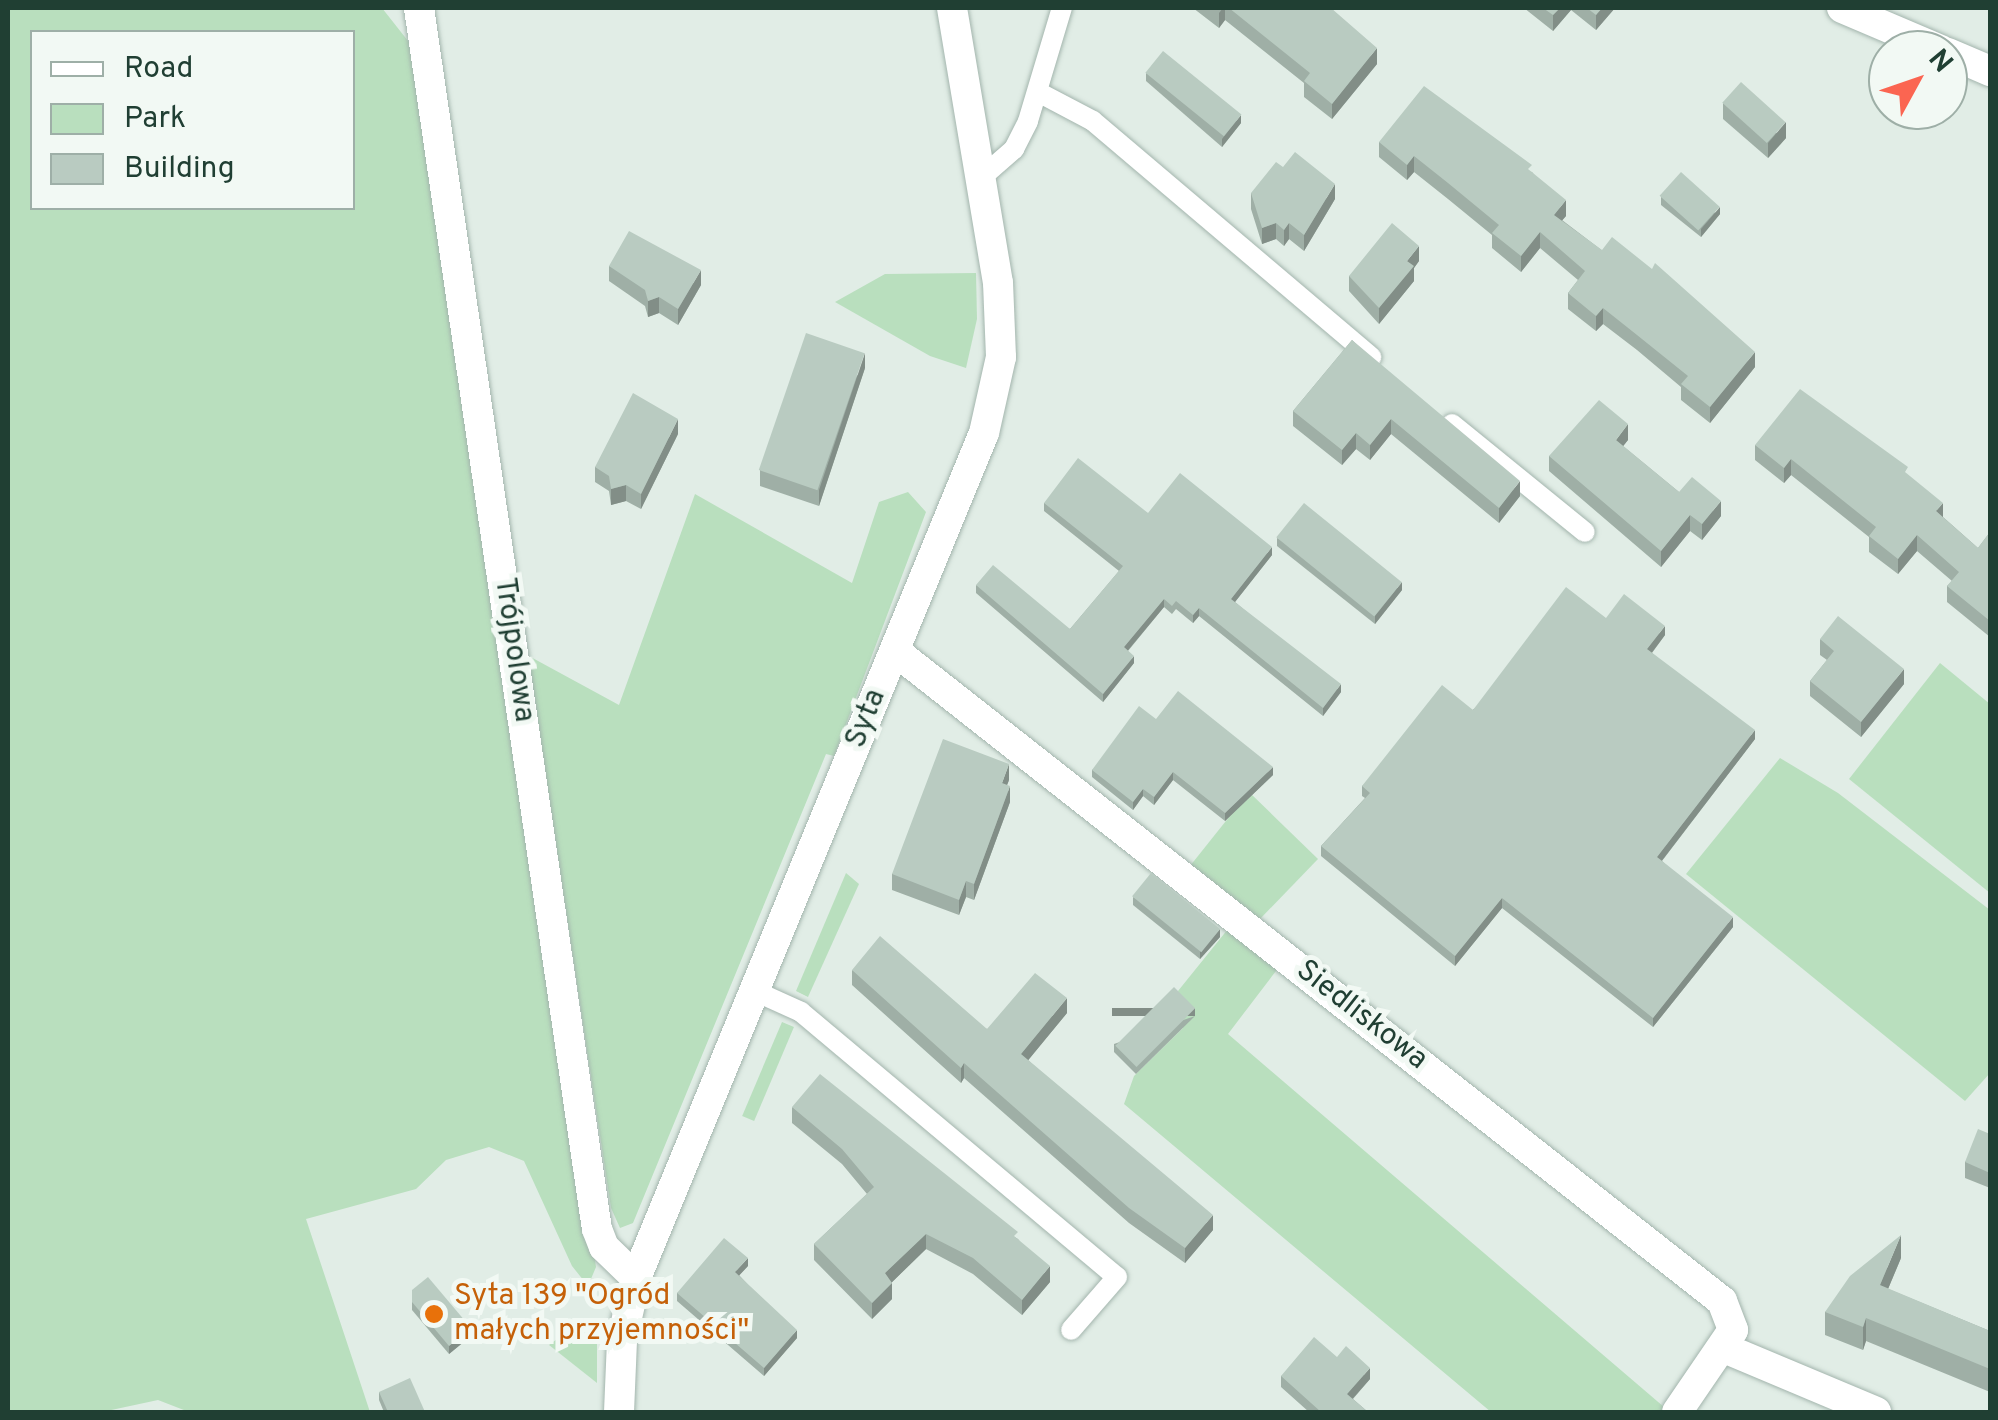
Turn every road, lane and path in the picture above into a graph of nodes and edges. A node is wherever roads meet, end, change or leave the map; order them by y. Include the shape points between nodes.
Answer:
1 (419, 8) edge
2 (952, 8) edge
3 (1062, 8) edge
4 (1842, 8) edge
5 (1894, 30) edge
6 (1038, 92) junction
7 (982, 177) junction
8 (1390, 373) edge
9 (1434, 410) edge
10 (1585, 532) dead end
11 (895, 650) junction
12 (757, 992) junction
13 (636, 1278) junction
14 (1071, 1330) dead end
15 (1724, 1348) junction
16 (618, 1412) edge
17 (1677, 1412) edge
18 (1876, 1412) edge

1 - 13 street, Trójpolowa via 596,1229 604,1247
2 - 7 street, Syta
3 - 6 lane
4 - 5 street
6 - 7 lane via 1014,149
6 - 8 lane via 1093,122
7 - 11 street, Syta via 1001,357 984,433
9 - 10 lane
11 - 12 street, Syta
11 - 15 street, Siedliskowa via 1706,1287 1732,1315 1734,1330
12 - 13 street, Syta
12 - 14 lane via 800,1012 1117,1277
13 - 16 street, Syta via 622,1340
15 - 17 street
15 - 18 street

